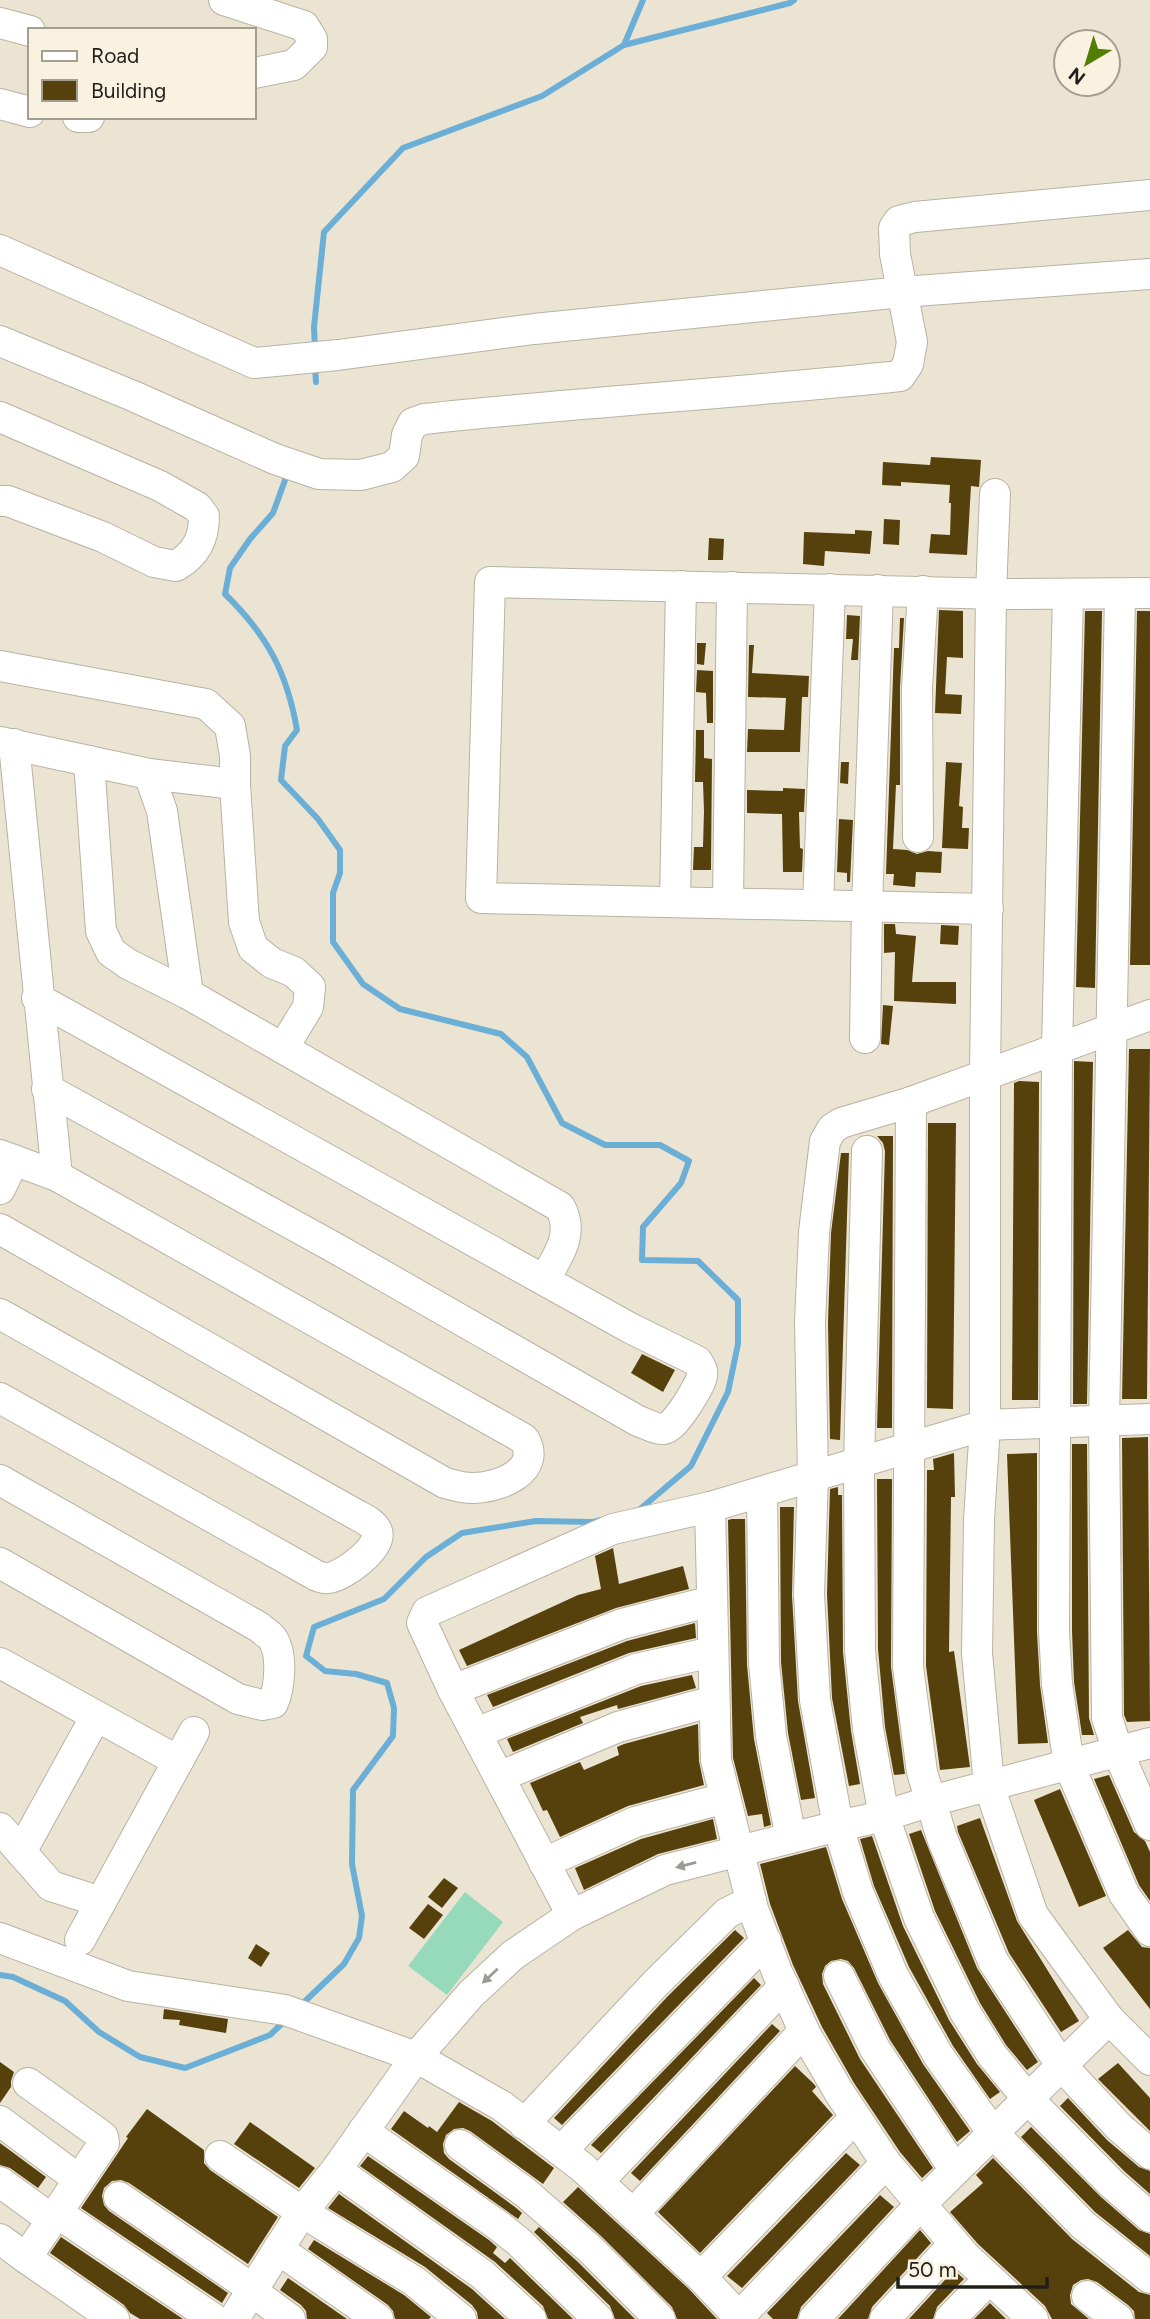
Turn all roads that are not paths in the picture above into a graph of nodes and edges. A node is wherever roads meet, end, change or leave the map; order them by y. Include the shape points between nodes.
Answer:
1 (224, 0) edge
2 (0, 23) edge
3 (28, 30) edge
4 (256, 73) edge
5 (0, 104) edge
6 (28, 111) edge
7 (1150, 195) edge
8 (0, 250) edge
9 (1150, 274) edge
10 (902, 292) junction
11 (0, 341) edge
12 (0, 417) edge
13 (995, 494) dead end
14 (0, 501) edge
15 (681, 586) junction
16 (732, 587) junction
17 (830, 589) junction
18 (878, 590) junction
19 (923, 591) junction
20 (991, 593) junction
21 (1150, 593) edge
22 (1068, 594) junction
23 (1121, 594) junction
24 (0, 666) edge
25 (7, 743) edge
26 (89, 761) junction
27 (149, 774) junction
28 (235, 784) junction
29 (918, 837) dead end
30 (675, 902) junction
31 (728, 903) junction
32 (818, 905) junction
33 (867, 907) junction
34 (988, 909) junction
35 (188, 993) junction
36 (37, 999) junction
37 (1150, 1015) edge
38 (1111, 1029) junction
39 (865, 1038) dead end
40 (283, 1048) junction
41 (1057, 1049) junction
42 (985, 1075) junction
43 (47, 1090) junction
44 (911, 1102) junction
45 (867, 1152) dead end
46 (7, 1157) edge
47 (57, 1176) junction
48 (0, 1189) edge
49 (0, 1229) edge
50 (544, 1280) junction
51 (0, 1314) edge
52 (0, 1398) edge
53 (1150, 1419) edge
54 (1104, 1420) junction
55 (1055, 1421) junction
56 (985, 1425) junction
57 (909, 1449) junction
58 (859, 1463) junction
59 (813, 1476) junction
60 (0, 1480) edge
61 (762, 1492) junction
62 (710, 1507) junction
63 (0, 1563) edge
64 (712, 1601) junction
65 (713, 1652) junction
66 (4, 1676) edge
67 (453, 1690) junction
68 (714, 1701) junction
69 (96, 1716) junction
70 (194, 1732) dead end
71 (476, 1733) junction
72 (1150, 1743) edge
73 (1118, 1752) junction
74 (178, 1761) junction
75 (1069, 1765) junction
76 (499, 1777) junction
77 (989, 1786) junction
78 (725, 1798) junction
79 (931, 1801) junction
80 (884, 1816) junction
81 (1150, 1825) edge
82 (838, 1826) junction
83 (0, 1828) edge
84 (791, 1838) junction
85 (21, 1852) junction
86 (738, 1852) junction
87 (544, 1863) junction
88 (751, 1901) junction
89 (101, 1902) junction
90 (572, 1915) junction
91 (1150, 1931) edge
92 (0, 1938) edge
93 (80, 1940) dead end
94 (765, 1941) junction
95 (839, 1976) dead end
96 (784, 1986) junction
97 (1109, 2018) junction
98 (804, 2031) junction
99 (416, 2057) junction
100 (1150, 2060) edge
101 (1061, 2065) junction
102 (27, 2084) dead end
103 (1028, 2099) junction
104 (855, 2118) junction
105 (0, 2121) edge
106 (524, 2124) junction
107 (363, 2131) junction
108 (993, 2133) junction
109 (460, 2145) dead end
110 (561, 2151) junction
111 (1150, 2154) edge
112 (220, 2156) dead end
113 (886, 2163) junction
114 (336, 2170) junction
115 (955, 2170) junction
116 (78, 2179) junction
117 (0, 2182) edge
118 (598, 2182) junction
119 (119, 2197) dead end
120 (920, 2205) junction
121 (302, 2212) junction
122 (633, 2214) junction
123 (54, 2216) junction
124 (1150, 2217) edge
125 (0, 2239) edge
126 (954, 2244) junction
127 (278, 2249) junction
128 (26, 2258) junction
129 (701, 2277) junction
130 (1150, 2278) edge
131 (989, 2279) junction
132 (253, 2291) junction
133 (1087, 2296) dead end
134 (1020, 2315) edge
135 (740, 2318) edge
136 (114, 2319) edge
137 (214, 2319) edge
138 (234, 2319) edge
139 (290, 2319) edge
140 (378, 2319) edge
141 (461, 2319) edge
142 (531, 2319) edge
143 (598, 2319) edge
144 (660, 2319) edge
145 (814, 2319) edge
146 (885, 2319) edge
147 (950, 2319) edge
148 (1118, 2319) edge

1 - 4 street via 304,26 312,39 312,47 294,65
2 - 3 street
5 - 6 street
7 - 10 street via 899,221 894,228
8 - 10 street via 254,363
9 - 10 street
10 - 11 street via 912,342 908,364 900,376 424,419 413,423 404,456 392,467 361,475 319,474 275,459
12 - 14 street via 169,491 197,507 204,516 204,529 200,544 176,566 154,562 103,537
13 - 20 street
15 - 16 street
15 - 30 street
15 - 30 street via 490,582 481,898
16 - 17 street
16 - 31 street
17 - 18 street
17 - 32 street
18 - 19 street
18 - 33 street
19 - 20 street
19 - 29 street via 917,687
20 - 22 street
20 - 34 street
21 - 23 street
22 - 23 street
22 - 41 street
23 - 38 street
24 - 28 street via 206,704 230,726
25 - 26 street
25 - 36 street
26 - 27 street
26 - 35 street via 101,931 111,952
27 - 28 street
27 - 35 street via 162,811
28 - 40 street via 244,922 253,948 310,987 308,1007
30 - 31 street
31 - 32 street
32 - 33 street
33 - 34 street
33 - 39 street
34 - 42 street
35 - 40 street
36 - 43 street
36 - 50 street
37 - 38 street
38 - 41 street
38 - 54 street
40 - 50 street via 560,1207 568,1220 562,1248
41 - 42 street
41 - 55 street
42 - 44 street
42 - 56 street
43 - 47 street
43 - 50 street via 638,1421 669,1429 702,1379 697,1361
44 - 57 street
44 - 59 street via 841,1123 824,1141 810,1322
45 - 58 street
46 - 47 street
46 - 48 street
47 - 49 street via 524,1439 530,1448 529,1461 522,1472 498,1483 472,1488 445,1483
51 - 52 street via 355,1514 373,1525 378,1538 366,1556 345,1570 330,1579 317,1576
53 - 54 street
54 - 55 street
54 - 73 street via 1107,1718
55 - 56 street
55 - 75 street via 1054,1631
56 - 57 street
56 - 77 street via 977,1653
57 - 58 street
57 - 79 street via 908,1667 922,1772
58 - 59 street
58 - 80 street via 860,1650
59 - 61 street
59 - 82 street via 809,1594 815,1700
60 - 63 street via 259,1627 278,1652 273,1703 238,1699
61 - 62 street
61 - 84 street via 764,1662 771,1736
62 - 64 street
62 - 67 street via 612,1529 427,1612 422,1623
64 - 65 street
64 - 67 street via 622,1624
65 - 68 street
65 - 71 street via 636,1669
66 - 69 street
67 - 71 street
68 - 76 street via 618,1727
68 - 78 street via 716,1760
69 - 74 street
69 - 85 street
70 - 74 street
71 - 76 street
72 - 73 street
73 - 75 street
73 - 81 street
74 - 89 street
75 - 77 street
75 - 91 street via 1124,1894
76 - 87 street
77 - 79 street
77 - 97 street via 1033,1915
78 - 86 street
78 - 87 street via 635,1822
79 - 80 street
79 - 101 street via 993,1961
80 - 82 street
80 - 103 street via 919,1918 965,2012
82 - 84 street
82 - 108 street via 858,1892 893,1975 938,2055
83 - 85 street
84 - 86 street
85 - 89 street via 51,1886
86 - 88 street
86 -> 90 street via 665,1870
87 - 90 street
88 - 94 street
88 - 106 street via 727,1913
89 - 93 street
90 -> 99 street via 513,1955 471,1994
92 - 99 street via 128,1986 294,2013
94 - 96 street
94 - 110 street
95 - 115 street via 875,2049
96 - 98 street
96 - 118 street
97 - 100 street
97 - 101 street
98 - 104 street
98 - 122 street
99 - 106 street via 502,2106
99 - 107 street
101 - 103 street
101 - 111 street
102 - 116 street via 103,2137 104,2143
103 - 108 street
103 - 124 street
104 - 113 street
104 - 129 street
105 - 116 street
106 - 110 street
107 - 114 street
107 - 143 street via 519,2242
108 - 115 street
108 - 130 street via 1083,2225
109 - 144 street via 527,2193
110 - 118 street
112 - 121 street
113 - 120 street
113 - 135 street
114 - 121 street
114 - 142 street via 483,2276
115 - 120 street
116 - 123 street
117 - 123 street
118 - 122 street
119 - 132 street
120 - 126 street
120 - 145 street
121 - 127 street
121 - 141 street via 414,2281
122 - 129 street
123 - 128 street
123 - 137 street
125 - 128 street
126 - 131 street
126 - 146 street
127 - 132 street
127 - 140 street
128 - 136 street
129 - 135 street
131 - 134 street
131 - 147 street
132 - 138 street
132 - 139 street
133 - 148 street

